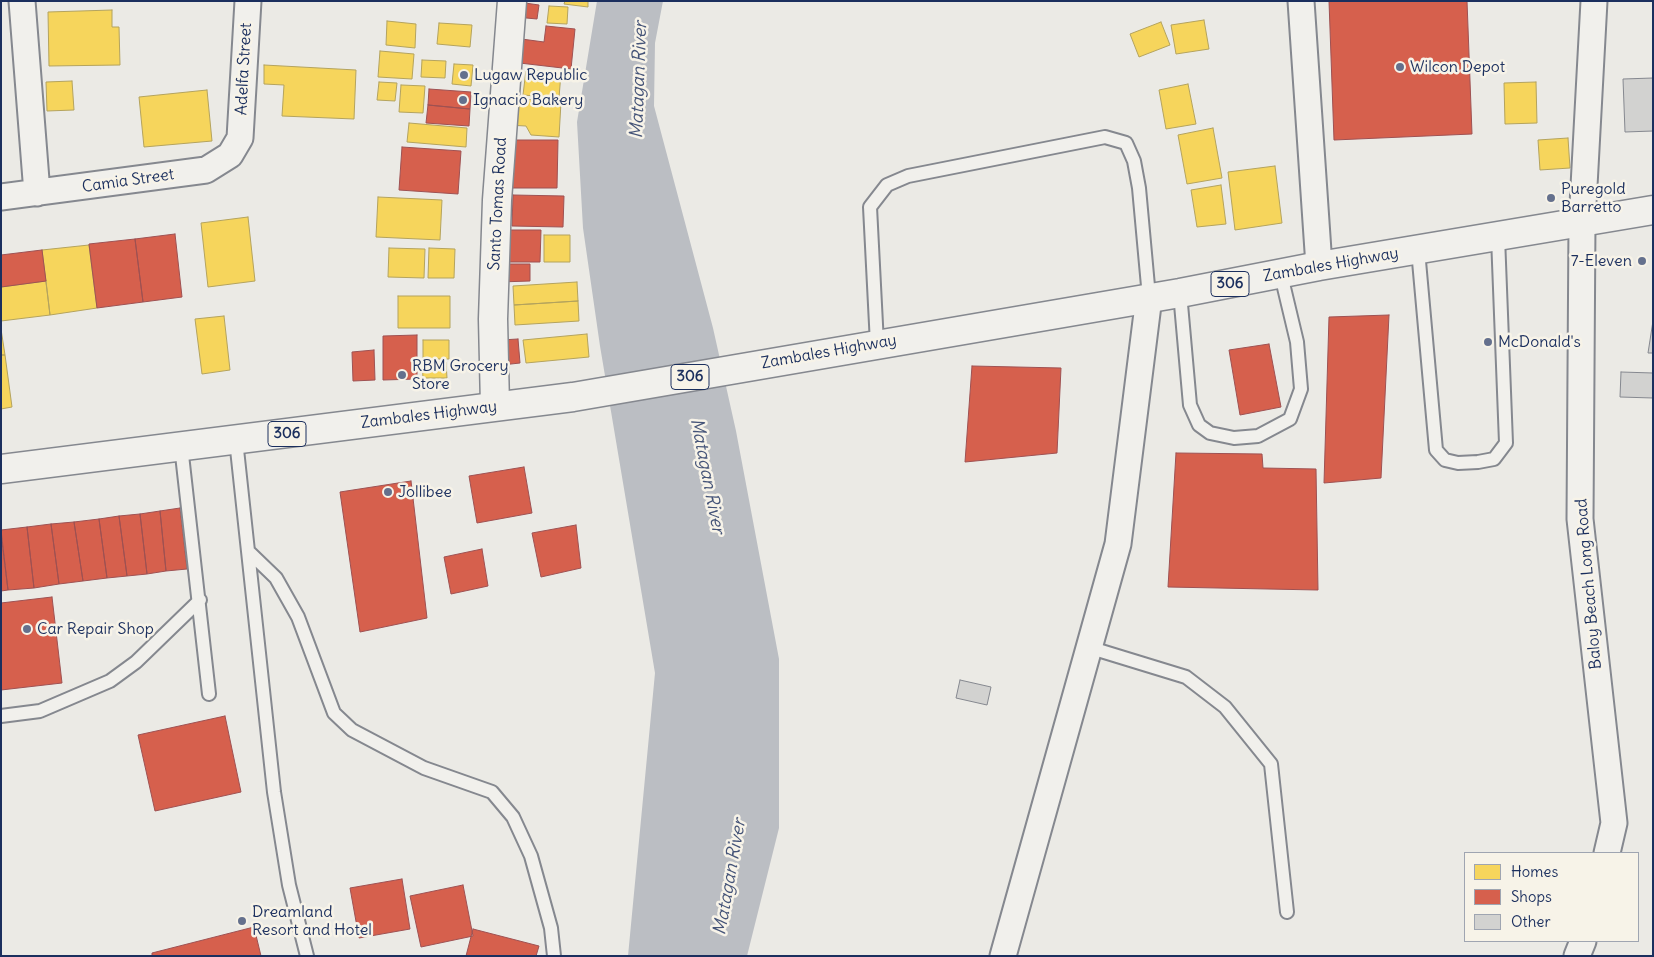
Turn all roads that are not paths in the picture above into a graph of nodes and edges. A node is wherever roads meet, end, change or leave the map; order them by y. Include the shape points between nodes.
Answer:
1 (22, 1) edge
2 (248, 1) edge
3 (512, 1) edge
4 (1301, 1) edge
5 (1594, 1) edge
6 (240, 138) joint
7 (37, 193) junction
8 (1, 198) edge
9 (1653, 210) edge
10 (1582, 223) junction
11 (1498, 237) junction
12 (1418, 250) junction
13 (1319, 266) junction
14 (1281, 274) junction
15 (1180, 293) junction
16 (1149, 297) junction
17 (877, 344) junction
18 (495, 406) junction
19 (236, 440) junction
20 (181, 446) junction
21 (1, 469) edge
22 (248, 551) junction
23 (200, 600) junction
24 (1088, 647) junction
25 (209, 694) dead end
26 (1, 716) edge
27 (1607, 852) edge
28 (1287, 912) dead end
29 (1583, 942) edge
30 (307, 956) edge
31 (554, 956) edge
32 (1003, 956) edge
33 (1577, 956) edge

1 - 7 street
2 - 6 street, Adelfa Street
3 - 18 main road, Santo Tomas Road via 497,200 493,320
4 - 13 street
5 - 10 street, Baloy Beach Long Road
6 - 7 street, Camia Street via 230,155 206,170
7 - 8 street, Camia Street
9 - 10 main road, Zambales Highway / 306
10 - 11 main road, Zambales Highway / 306
10 - 27 street, Baloy Beach Long Road via 1580,518 1614,823
11 - 12 main road, Zambales Highway / 306
11 - 12 lane via 1506,443 1494,459 1478,462 1445,460 1436,450
12 - 13 main road, Zambales Highway / 306
13 - 14 main road, Zambales Highway / 306
14 - 15 main road, Zambales Highway / 306
14 - 15 lane via 1297,342 1301,389 1290,419 1258,436 1234,438 1210,433 1199,426 1190,405
15 - 16 main road, Zambales Highway / 306
16 - 17 main road, Zambales Highway / 306
16 - 17 lane via 1140,188 1134,161 1126,143 1105,137 908,176 886,185 870,207
16 - 24 street via 1118,544
17 - 18 main road, Zambales Highway / 306 via 573,397
18 - 19 main road, Zambales Highway / 306
19 - 20 main road, Zambales Highway / 306
19 - 22 lane
20 - 21 main road, Zambales Highway / 306
20 - 23 lane
22 - 30 lane via 274,792 289,885
22 - 31 lane via 276,578 298,617 334,713 352,730 424,768 492,792 513,817 531,856 551,928
23 - 25 lane
23 - 26 lane via 136,662 110,681 40,710
24 - 28 lane via 1186,677 1225,707 1272,764
24 - 32 street
29 - 33 street

